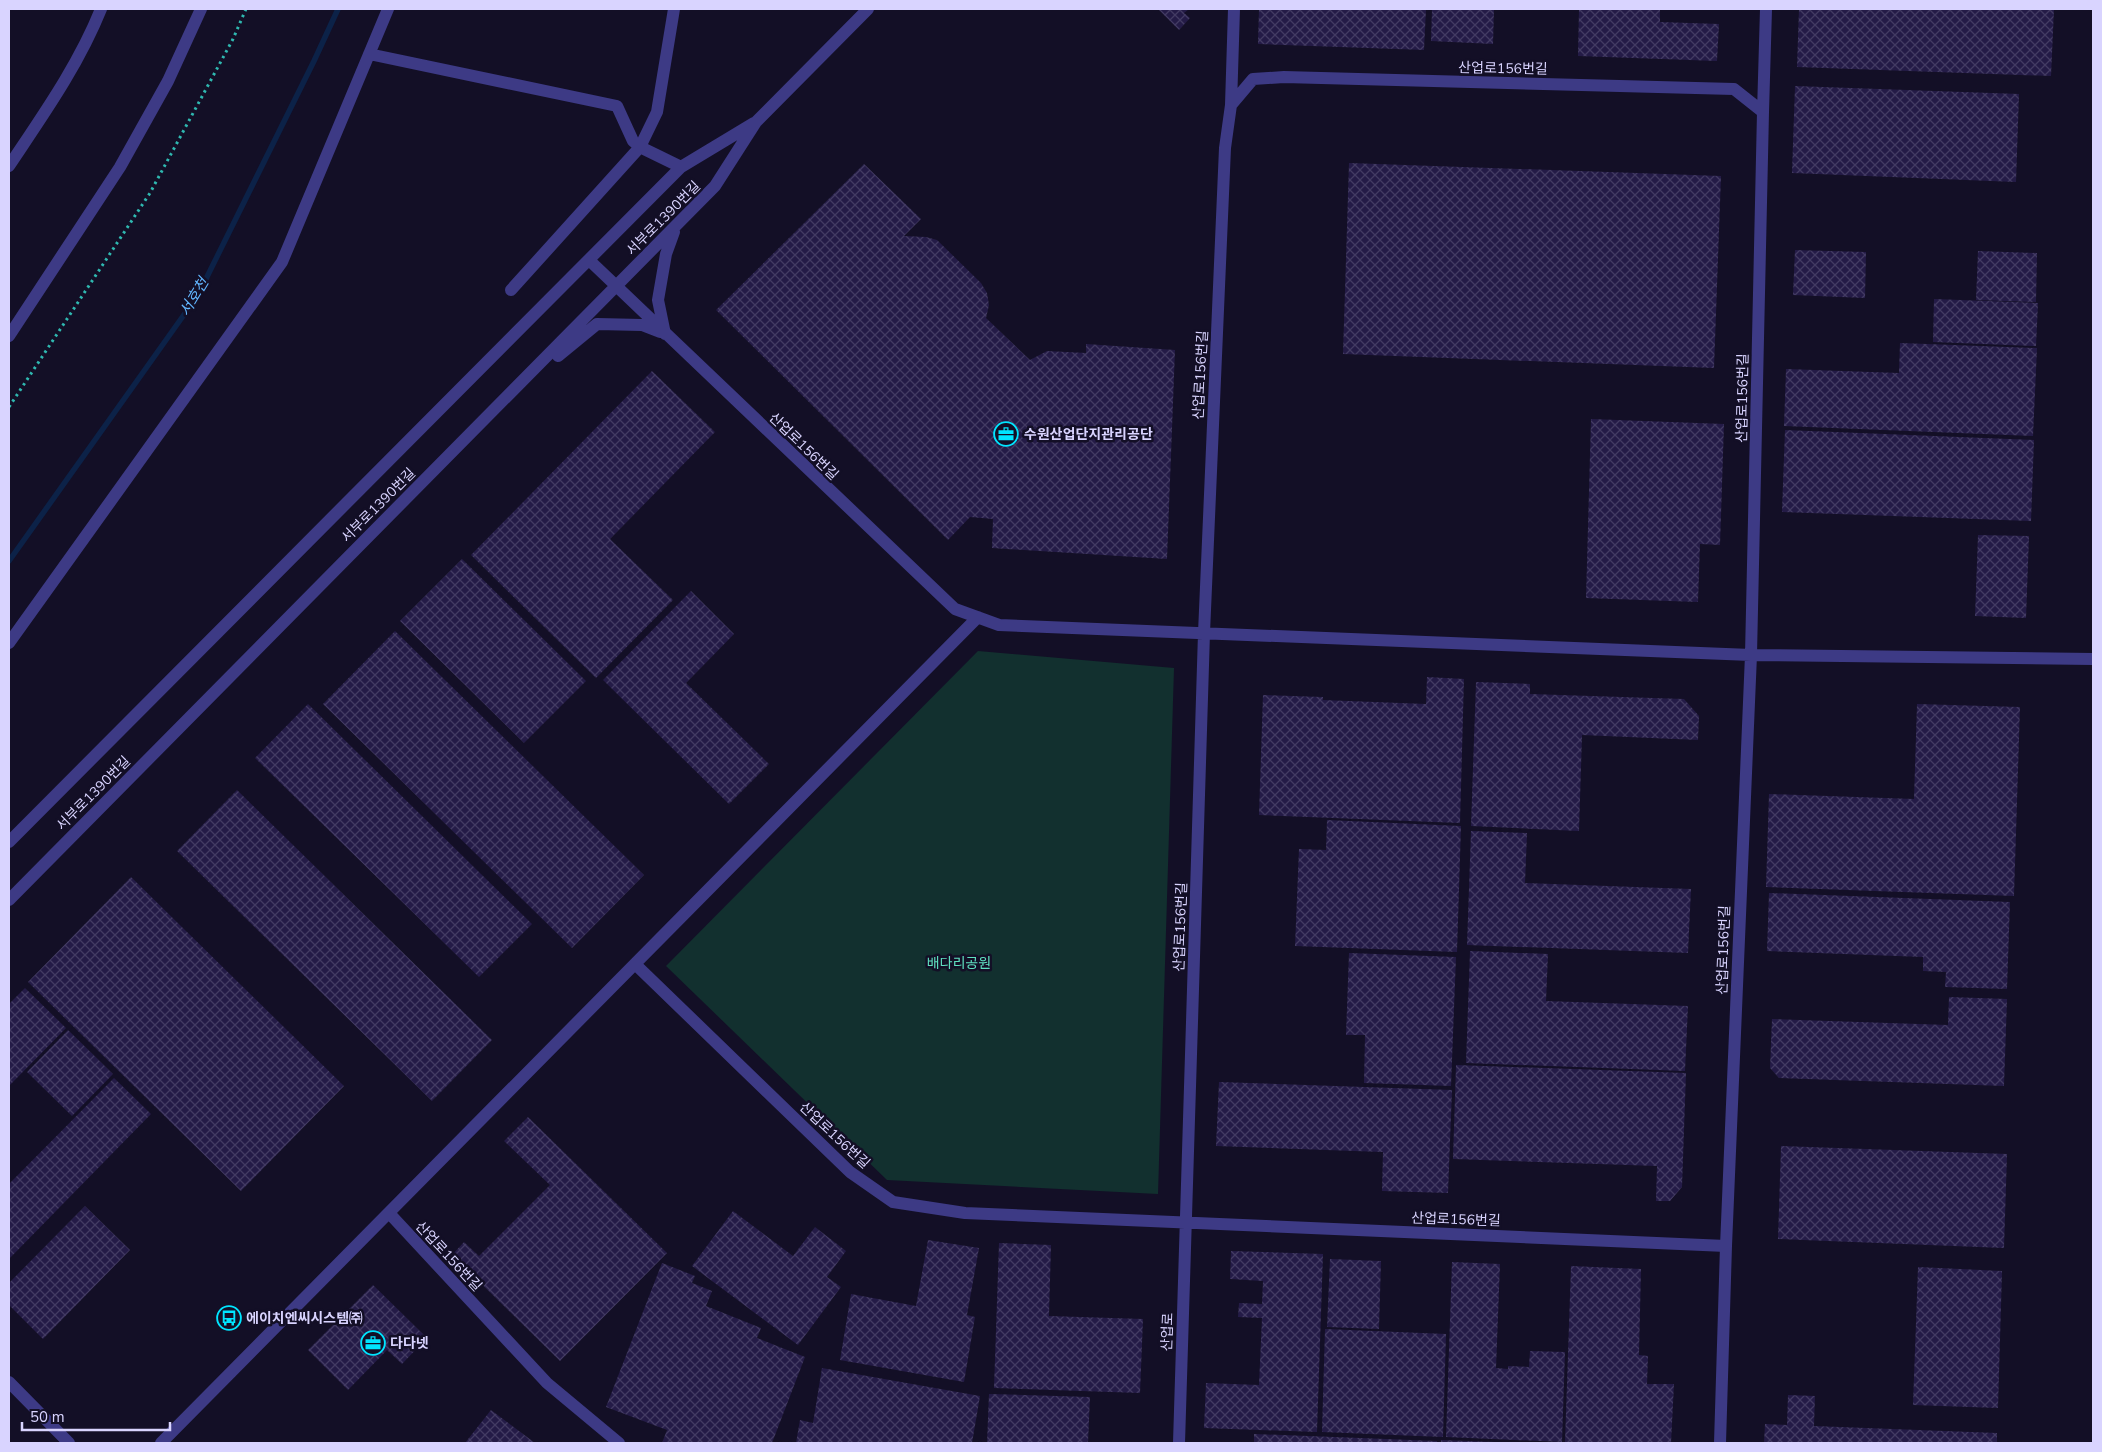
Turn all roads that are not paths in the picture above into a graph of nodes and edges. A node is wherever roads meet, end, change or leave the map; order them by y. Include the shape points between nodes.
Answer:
1 (101, 9) edge
2 (201, 9) edge
3 (388, 9) edge
4 (674, 9) edge
5 (868, 9) edge
6 (1234, 9) edge
7 (1766, 9) edge
8 (369, 54) junction
9 (1231, 105) junction
10 (1763, 112) junction
11 (756, 122) junction
12 (640, 147) junction
13 (9, 166) edge
14 (680, 167) junction
15 (675, 227) junction
16 (589, 260) junction
17 (616, 287) junction
18 (511, 290) dead end
19 (665, 334) junction
20 (9, 336) edge
21 (509, 395) junction
22 (978, 617) junction
23 (1204, 633) junction
24 (9, 643) edge
25 (1751, 655) junction
26 (2093, 660) edge
27 (9, 842) edge
28 (9, 900) edge
29 (635, 964) junction
30 (389, 1213) junction
31 (1186, 1223) junction
32 (1726, 1246) junction
33 (9, 1382) edge
34 (69, 1443) edge
35 (161, 1443) edge
36 (619, 1443) edge
37 (1179, 1443) edge
38 (1720, 1443) edge

1 - 13 street via 68,78
2 - 20 street via 168,81 120,167
3 - 8 street
4 - 12 street via 658,112
5 - 11 street, 서부로1390번길
6 - 9 street
7 - 10 street
8 - 12 street via 617,106 633,141
8 - 24 street via 282,262
9 - 10 street, 산업로156번길 via 1253,80 1284,77 1734,89
9 - 23 street, 산업로156번길 via 1226,148
10 - 25 street, 산업로156번길
11 - 14 street, 서부로1390번길
11 - 15 street, 서부로1390번길 via 715,186
12 - 14 street
12 - 18 street
14 - 16 street, 서부로1390번길
15 - 17 street, 서부로1390번길
15 - 19 street via 666,254 658,300
16 - 17 street, 산업로156번길
16 - 27 street, 서부로1390번길
17 - 19 street, 산업로156번길
17 - 21 street, 서부로1390번길
19 - 21 street via 642,325 597,324
19 - 22 street, 산업로156번길 via 956,609
21 - 28 street, 서부로1390번길
22 - 23 street, 산업로156번길 via 999,625
22 - 29 street
23 - 25 street, 산업로156번길
23 - 31 street, 산업로156번길
25 - 26 street
25 - 32 street, 산업로156번길
29 - 30 street
29 - 31 street, 산업로156번길 via 850,1172 893,1202 964,1213
30 - 35 street
30 - 36 street, 산업로156번길 via 546,1383
31 - 32 street, 산업로156번길
31 - 37 street, 산업로
32 - 38 street, 산업로156번길
33 - 34 street

